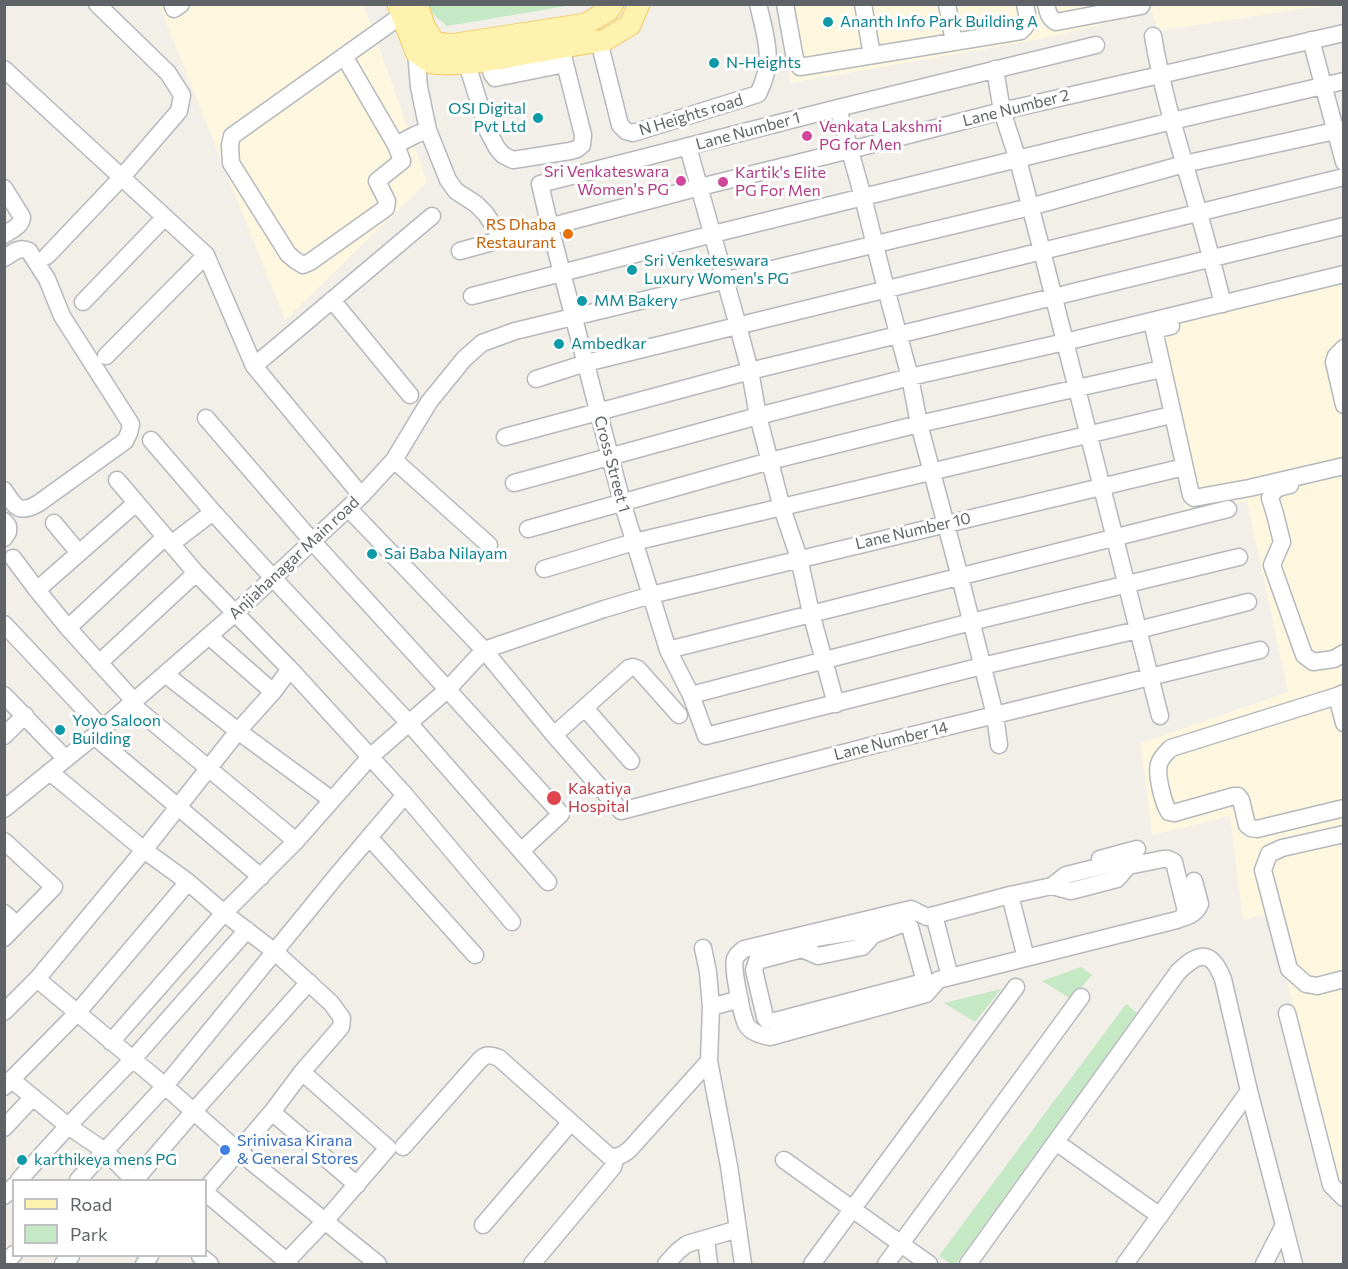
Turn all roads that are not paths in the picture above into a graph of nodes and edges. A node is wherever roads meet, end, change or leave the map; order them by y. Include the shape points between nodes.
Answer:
1 (97, 4) edge
2 (172, 4) edge
3 (182, 4) edge
4 (613, 4) edge
5 (639, 4) edge
6 (758, 4) edge
7 (786, 4) edge
8 (863, 4) edge
9 (947, 4) edge
10 (1025, 4) edge
11 (1046, 4) edge
12 (1142, 4) edge
13 (406, 8) edge
14 (1344, 33) edge
15 (1153, 36) dead end
16 (1311, 40) junction
17 (599, 41) junction
18 (954, 42) junction
19 (1096, 45) dead end
20 (416, 52) junction
21 (872, 55) junction
22 (344, 56) junction
23 (563, 56) junction
24 (477, 62) junction
25 (4, 69) edge
26 (995, 69) junction
27 (1159, 74) junction
28 (1344, 81) edge
29 (1323, 86) junction
30 (838, 108) junction
31 (1002, 111) junction
32 (1172, 121) junction
33 (428, 130) junction
34 (1340, 130) edge
35 (396, 145) junction
36 (688, 147) junction
37 (850, 150) junction
38 (1018, 160) junction
39 (1344, 162) edge
40 (1184, 164) junction
41 (122, 177) junction
42 (1344, 177) edge
43 (540, 184) joint
44 (700, 187) junction
45 (4, 188) edge
46 (863, 197) junction
47 (1030, 207) junction
48 (1199, 212) junction
49 (432, 216) dead end
50 (165, 218) junction
51 (1344, 226) edge
52 (550, 227) junction
53 (713, 234) junction
54 (4, 235) edge
55 (503, 239) junction
56 (875, 244) junction
57 (460, 251) dead end
58 (1042, 251) junction
59 (206, 255) junction
60 (47, 256) dead end
61 (4, 258) edge
62 (1211, 259) junction
63 (562, 273) junction
64 (1344, 274) edge
65 (726, 281) junction
66 (1344, 285) edge
67 (886, 289) junction
68 (472, 296) dead end
69 (1054, 298) junction
70 (333, 300) junction
71 (83, 302) dead end
72 (1223, 304) junction
73 (573, 318) junction
74 (738, 326) junction
75 (898, 334) junction
76 (1065, 342) junction
77 (1344, 348) edge
78 (106, 356) dead end
79 (586, 363) junction
80 (254, 366) junction
81 (1157, 370) dead end
82 (750, 371) junction
83 (910, 377) junction
84 (536, 379) dead end
85 (1077, 389) junction
86 (410, 395) dead end
87 (1344, 405) edge
88 (598, 412) junction
89 (758, 416) junction
90 (1163, 417) dead end
91 (206, 418) dead end
92 (919, 424) junction
93 (1088, 434) junction
94 (505, 437) dead end
95 (151, 440) dead end
96 (610, 456) junction
97 (394, 460) junction
98 (771, 461) junction
99 (1344, 466) edge
100 (1176, 469) dead end
101 (932, 472) junction
102 (1344, 474) edge
103 (117, 480) dead end
104 (514, 483) dead end
105 (1101, 486) junction
106 (355, 488) dead end
107 (4, 490) edge
108 (622, 502) junction
109 (136, 503) junction
110 (348, 508) junction
111 (782, 508) junction
112 (1228, 509) dead end
113 (213, 512) junction
114 (4, 521) edge
115 (54, 523) dead end
116 (946, 524) junction
117 (528, 529) dead end
118 (4, 538) edge
119 (1114, 538) junction
120 (168, 540) junction
121 (312, 541) junction
122 (634, 542) junction
123 (489, 545) dead end
124 (80, 553) junction
125 (1239, 557) dead end
126 (13, 558) dead end
127 (799, 558) junction
128 (544, 569) dead end
129 (196, 573) junction
130 (960, 577) junction
131 (273, 578) junction
132 (1126, 585) junction
133 (37, 590) junction
134 (651, 595) junction
135 (1248, 602) dead end
136 (811, 613) junction
137 (235, 614) junction
138 (971, 622) junction
139 (4, 624) edge
140 (68, 628) junction
141 (1138, 630) junction
142 (209, 636) junction
143 (484, 650) junction
144 (668, 650) junction
145 (1260, 650) dead end
146 (1344, 653) edge
147 (825, 660) junction
148 (99, 663) junction
149 (982, 666) junction
150 (290, 669) junction
151 (165, 674) junction
152 (1150, 677) junction
153 (447, 690) junction
154 (273, 692) junction
155 (4, 695) edge
156 (691, 695) junction
157 (1340, 695) edge
158 (133, 703) junction
159 (836, 704) junction
160 (585, 708) junction
161 (678, 715) dead end
162 (995, 715) junction
163 (25, 716) junction
164 (1160, 716) dead end
165 (409, 723) junction
166 (1344, 723) edge
167 (238, 731) junction
168 (98, 732) junction
169 (554, 735) junction
170 (4, 736) edge
171 (999, 745) dead end
172 (370, 757) junction
173 (66, 759) junction
174 (631, 761) dead end
175 (210, 769) junction
176 (50, 772) junction
177 (405, 795) junction
178 (332, 800) junction
179 (179, 808) junction
180 (1344, 808) edge
181 (4, 809) edge
182 (1344, 834) edge
183 (369, 837) junction
184 (4, 841) edge
185 (296, 841) junction
186 (1137, 849) dead end
187 (144, 850) junction
188 (521, 851) junction
189 (1128, 866) junction
190 (1088, 869) junction
191 (261, 878) junction
192 (1194, 881) dead end
193 (188, 882) junction
194 (548, 882) dead end
195 (1052, 886) junction
196 (1010, 895) junction
197 (4, 913) edge
198 (224, 913) junction
199 (934, 915) junction
200 (1182, 918) junction
201 (512, 922) dead end
202 (17, 925) junction
203 (248, 930) junction
204 (831, 932) junction
205 (873, 934) junction
206 (4, 938) edge
207 (703, 948) dead end
208 (802, 949) junction
209 (274, 951) junction
210 (475, 955) dead end
211 (1070, 958) dead end
212 (1018, 960) junction
213 (950, 977) junction
214 (37, 979) junction
215 (1344, 979) edge
216 (309, 982) junction
217 (1016, 987) dead end
218 (738, 992) junction
219 (1081, 997) dead end
220 (710, 998) junction
221 (4, 1012) edge
222 (835, 1012) junction
223 (77, 1013) junction
224 (1287, 1013) dead end
225 (111, 1042) junction
226 (133, 1059) junction
227 (708, 1061) junction
228 (302, 1072) junction
229 (7, 1083) edge
230 (165, 1086) junction
231 (1250, 1091) junction
232 (33, 1097) junction
233 (194, 1111) junction
234 (272, 1112) junction
235 (571, 1122) junction
236 (68, 1126) junction
237 (4, 1128) edge
238 (1056, 1142) junction
239 (403, 1147) dead end
240 (105, 1151) junction
241 (238, 1151) junction
242 (616, 1157) junction
243 (784, 1160) dead end
244 (19, 1179) edge
245 (79, 1179) edge
246 (134, 1179) edge
247 (136, 1179) edge
248 (357, 1185) junction
249 (207, 1190) edge
250 (207, 1192) edge
251 (1344, 1198) edge
252 (852, 1210) junction
253 (1160, 1216) junction
254 (325, 1221) junction
255 (483, 1225) dead end
256 (1284, 1225) junction
257 (738, 1229) junction
258 (706, 1239) junction
259 (901, 1244) junction
260 (287, 1264) edge
261 (378, 1264) edge
262 (532, 1264) edge
263 (666, 1264) edge
264 (709, 1264) edge
265 (743, 1264) edge
266 (812, 1264) edge
267 (886, 1264) edge
268 (929, 1264) edge
269 (968, 1264) edge
270 (1125, 1264) edge
271 (1264, 1264) edge
272 (1294, 1264) edge

1 - 41 street via 168,73 182,95 179,111
2 - 3 street via 174,9
4 - 13 main road via 586,24 450,45 434,42
5 - 17 main road via 630,25
6 - 17 street, N Heights road via 768,63 758,94 633,133 620,125
7 - 21 street via 795,59 800,67
8 - 21 street
9 - 18 street
10 - 18 street via 1028,21 1021,31
11 - 12 street via 1048,14 1056,22
13 - 20 main road
13 - 22 street
14 - 16 street, Lane Number 2
15 - 27 street
16 - 27 street, Lane Number 2
16 - 29 street
17 - 23 main road
18 - 21 street
19 - 26 street, Lane Number 1
20 - 24 main road via 432,63
20 - 33 street
22 - 35 street
22 - 35 street via 232,136 231,163 288,254 303,265 310,262 386,208 387,201 377,181 402,161
23 - 24 main road
23 - 24 street via 583,135 582,145 513,160 497,148 488,131
25 - 41 street
26 - 30 street, Lane Number 1
26 - 31 street
27 - 31 street, Lane Number 2
27 - 32 street
28 - 29 street
29 - 32 street
29 - 34 street
30 - 36 street, Lane Number 1
30 - 37 street
31 - 37 street, Lane Number 2
31 - 38 street
32 - 38 street
32 - 40 street
33 - 35 street
33 - 55 street via 448,180 485,213
34 - 39 street
34 - 40 street, Anjiahanagar Main road
36 - 43 street, Lane Number 1
36 - 44 street
37 - 44 street, Lane Number 2
37 - 46 street
38 - 46 street
38 - 47 street
40 - 47 street, Anjiahanagar Main road
40 - 48 street
41 - 50 street
41 - 60 street
42 - 48 street
43 - 52 street, Cross Street 1
44 - 52 street, Lane Number 2
44 - 53 street
45 - 54 street via 22,217 20,224
46 - 53 street
46 - 56 street
47 - 56 street, Anjiahanagar Main road
47 - 58 street
48 - 58 street
48 - 62 street
49 - 70 street
50 - 59 street
50 - 71 street
51 - 62 street
52 - 55 street, Lane Number 2
52 - 63 street, Cross Street 1
53 - 63 street
53 - 65 street
55 - 57 street, Lane Number 2
56 - 65 street, Anjiahanagar Main road
56 - 67 street
58 - 67 street
58 - 69 street
59 - 78 street
59 - 80 street
61 - 107 street via 16,250 29,251 62,316 131,424 124,441 28,510 14,505
62 - 69 street
62 - 72 street
63 - 68 street
63 - 73 street, Cross Street 1
64 - 72 street
65 - 73 street, Anjiahanagar Main road
65 - 74 street
66 - 99 street via 1154,330 1194,498
67 - 74 street
67 - 75 street
69 - 75 street
69 - 76 street
70 - 80 street
70 - 86 street
72 - 76 street
73 - 79 street, Cross Street 1
73 - 97 street, Anjiahanagar Main road via 482,343 429,402
74 - 79 street
74 - 82 street
75 - 82 street
75 - 83 street
76 - 83 street
76 - 85 street
77 - 87 street via 1334,362
79 - 84 street
79 - 88 street, Cross Street 1
80 - 106 street
81 - 85 street
82 - 88 street
82 - 89 street
83 - 89 street
83 - 92 street
85 - 92 street
85 - 93 street
88 - 94 street
88 - 96 street, Cross Street 1
89 - 96 street
89 - 98 street
90 - 93 street
91 - 121 street
92 - 98 street
92 - 101 street
93 - 101 street
93 - 105 street
95 - 113 street
96 - 104 street
96 - 108 street, Cross Street 1
97 - 110 street, Anjiahanagar Main road
97 - 123 street
98 - 108 street
98 - 111 street
100 - 105 street, Lane Number 10
101 - 111 street
101 - 116 street
102 - 146 street via 1277,488 1270,498 1282,542 1272,565 1305,655 1313,662
103 - 109 street
105 - 116 street, Lane Number 10
105 - 119 street
108 - 117 street
108 - 122 street, Cross Street 1
109 - 120 street
109 - 124 street
110 - 121 street, Anjiahanagar Main road
110 - 143 street
111 - 122 street
111 - 127 street
112 - 119 street
113 - 120 street
113 - 131 street
114 - 118 street via 8,526
115 - 124 street
116 - 127 street, Lane Number 10
116 - 130 street
119 - 130 street
119 - 132 street
120 - 129 street
120 - 140 street
121 - 131 street, Anjiahanagar Main road
121 - 153 street
122 - 128 street
122 - 134 street, Cross Street 1
124 - 133 street
125 - 132 street
126 - 133 street
127 - 134 street, Lane Number 10
127 - 136 street
129 - 137 street
129 - 148 street
130 - 136 street
130 - 138 street
131 - 137 street, Anjiahanagar Main road
131 - 165 street
132 - 138 street
132 - 141 street
133 - 140 street
134 - 143 street, Lane Number 10
134 - 144 street, Cross Street 1
135 - 141 street
136 - 144 street
136 - 147 street
137 - 142 street, Anjiahanagar Main road
137 - 150 street
138 - 147 street
138 - 149 street
139 - 168 street
140 - 148 street
141 - 149 street
141 - 152 street
142 - 151 street, Anjiahanagar Main road
142 - 154 street
143 - 153 street
143 - 169 street
144 - 156 street, Cross Street 1
145 - 152 street, Lane Number 14
147 - 156 street
147 - 159 street
148 - 158 street
149 - 159 street
149 - 162 street
150 - 154 street
150 - 172 street
151 - 158 street, Anjiahanagar Main road
151 - 167 street
152 - 162 street, Lane Number 14
152 - 164 street
153 - 165 street
153 - 188 street via 561,814
154 - 167 street
155 - 163 street
156 - 159 street, Cross Street 1 via 706,736
157 - 166 street
157 - 180 street via 1171,748 1163,755 1158,772 1169,812 1238,796 1251,828
158 - 168 street, Anjiahanagar Main road
158 - 175 street
160 - 161 street via 633,667
160 - 169 street
160 - 174 street
162 - 169 street, Lane Number 14 via 621,811
162 - 171 street
163 - 170 street
163 - 173 street
165 - 172 street
165 - 188 street
167 - 175 street
167 - 178 street
168 - 173 street, Anjiahanagar Main road
168 - 179 street
172 - 177 street
172 - 178 street
173 - 176 street, Anjiahanagar Main road
175 - 179 street
175 - 185 street
176 - 181 street, Anjiahanagar Main road
176 - 187 street
177 - 183 street
177 - 201 street
178 - 185 street
179 - 187 street
179 - 191 street
182 - 215 street via 1281,848 1269,854 1263,870 1289,969 1306,984 1317,986
183 - 209 street
183 - 210 street
184 - 202 street via 54,887
185 - 191 street
186 - 190 street via 1103,857
187 - 193 street
187 - 214 street
188 - 194 street
189 - 190 street via 1111,864
189 - 195 street via 1117,879 1071,891
189 - 200 street via 1163,859 1174,862 1185,907
190 - 195 street via 1066,875
191 - 198 street
192 - 200 street via 1200,904 1196,911
193 - 198 street
193 - 223 street
195 - 196 street
196 - 199 street
196 - 212 street
197 - 202 street
198 - 203 street
198 - 225 street
199 - 204 street via 927,917 911,909
199 - 213 street
200 - 212 street
202 - 206 street
203 - 209 street
203 - 226 street
204 - 205 street
204 - 208 street
204 - 218 street via 740,951 735,961
205 - 208 street via 862,947 818,956
205 - 222 street via 909,925 924,978
207 - 220 street
208 - 222 street via 755,964 753,970 765,1017 774,1022
209 - 216 street
209 - 230 street
211 - 212 street via 1035,967
212 - 213 street
213 - 222 street via 938,980 926,994
214 - 221 street
214 - 223 street
216 - 228 street via 331,1003 342,1021
216 - 233 street
217 - 252 street
218 - 220 street
218 - 222 street via 746,1024 759,1035 770,1037
219 - 259 street
220 - 227 street
223 - 225 street
223 - 229 street
224 - 251 street via 1330,1185
225 - 226 street
226 - 230 street
226 - 236 street
227 - 242 street via 630,1149
227 - 257 street
228 - 234 street
228 - 248 street via 388,1148
229 - 232 street
230 - 233 street
230 - 240 street
231 - 238 street via 1218,967 1202,957 1190,960
231 - 253 street
231 - 256 street
232 - 236 street
232 - 237 street
233 - 241 street
233 - 247 street
234 - 241 street
234 - 248 street
235 - 239 street via 499,1058 486,1055
235 - 242 street via 609,1156
235 - 255 street
236 - 240 street
236 - 244 street
238 - 253 street
238 - 269 street
240 - 245 street
240 - 246 street
241 - 249 street
241 - 254 street
242 - 262 street via 613,1167
243 - 252 street
248 - 254 street
250 - 260 street
252 - 259 street
252 - 266 street
253 - 270 street
254 - 260 street
254 - 261 street
256 - 271 street
256 - 272 street
257 - 258 street
257 - 265 street
258 - 263 street via 681,1247
258 - 264 street
259 - 267 street
259 - 268 street

